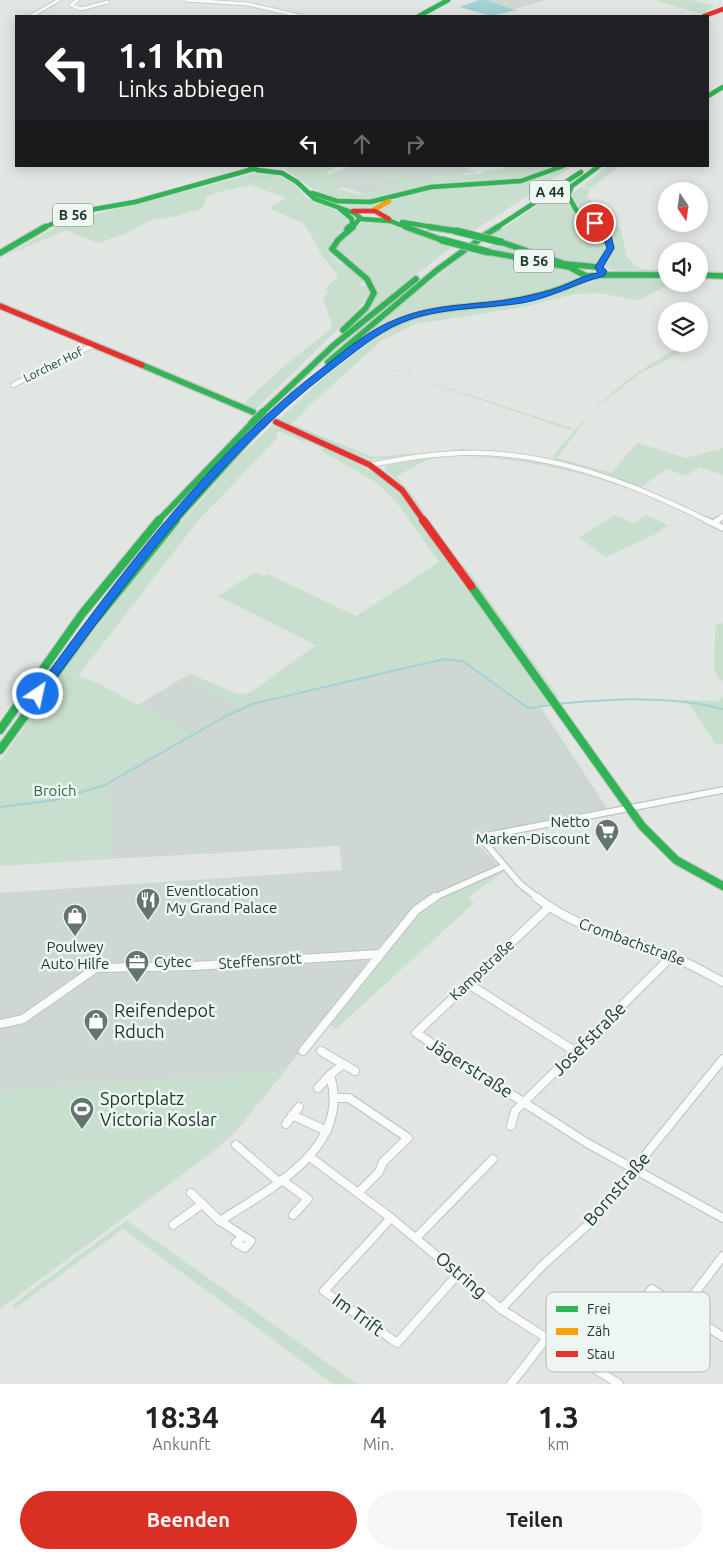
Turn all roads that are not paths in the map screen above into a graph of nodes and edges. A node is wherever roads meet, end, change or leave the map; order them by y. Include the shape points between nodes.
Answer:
1 (59, 0) edge
2 (78, 0) edge
3 (104, 0) edge
4 (186, 0) edge
5 (448, 0) edge
6 (723, 9) edge
7 (33, 15) edge
8 (296, 15) edge
9 (421, 15) edge
10 (707, 15) edge
11 (723, 82) edge
12 (723, 88) edge
13 (709, 89) edge
14 (709, 95) edge
15 (252, 167) edge
16 (280, 167) edge
17 (283, 167) edge
18 (561, 167) edge
19 (578, 167) edge
20 (588, 167) edge
21 (598, 167) edge
22 (270, 171) junction
23 (226, 177) junction
24 (295, 181) junction
25 (312, 193) junction
26 (403, 194) junction
27 (340, 209) junction
28 (364, 214) junction
29 (379, 218) junction
30 (346, 232) junction
31 (472, 241) junction
32 (0, 253) edge
33 (581, 269) junction
34 (601, 271) junction
35 (658, 275) edge
36 (708, 275) edge
37 (590, 276) junction
38 (723, 276) edge
39 (0, 306) edge
40 (94, 344) junction
41 (13, 385) dead end
42 (291, 391) junction
43 (253, 412) dead end
44 (270, 417) junction
45 (256, 425) junction
46 (370, 465) junction
47 (723, 516) edge
48 (714, 523) junction
49 (723, 528) edge
50 (0, 730) edge
51 (0, 750) edge
52 (723, 790) edge
53 (627, 807) junction
54 (505, 866) junction
55 (723, 886) edge
56 (550, 906) junction
57 (379, 954) junction
58 (672, 956) junction
59 (723, 982) edge
60 (467, 983) junction
61 (0, 1024) edge
62 (416, 1033) joint
63 (303, 1051) dead end
64 (321, 1051) dead end
65 (576, 1052) junction
66 (723, 1059) edge
67 (343, 1064) junction
68 (355, 1071) dead end
69 (330, 1075) junction
70 (318, 1088) dead end
71 (336, 1098) junction
72 (525, 1102) junction
73 (299, 1106) dead end
74 (292, 1115) junction
75 (286, 1124) dead end
76 (511, 1126) dead end
77 (327, 1131) junction
78 (236, 1145) dead end
79 (310, 1157) junction
80 (493, 1159) dead end
81 (636, 1170) junction
82 (281, 1181) junction
83 (191, 1193) dead end
84 (358, 1193) junction
85 (202, 1204) junction
86 (293, 1215) dead end
87 (391, 1218) junction
88 (723, 1218) edge
89 (220, 1220) junction
90 (173, 1225) dead end
91 (242, 1236) dead end
92 (416, 1238) junction
93 (723, 1256) edge
94 (459, 1273) junction
95 (696, 1292) edge
96 (501, 1309) junction
97 (710, 1328) edge
98 (723, 1337) edge
99 (546, 1339) joint
100 (599, 1372) edge
101 (511, 1384) edge
102 (619, 1384) edge

1 - 7 street
2 - 3 street via 71,5 81,9 108,2
4 - 8 street via 248,4
5 - 9 main road
6 - 10 main road
11 - 13 main road
12 - 14 main road
15 - 22 main road, B 56
15 - 23 main road, B 56
16 - 22 main road, B 56
17 - 25 main road, B 56
18 - 26 main road, B 56 via 517,181 438,186
19 - 31 main road, A 44
20 - 31 main road, A 44
21 - 34 main road via 572,186 568,195 574,208 607,235 610,248
22 - 24 main road, B 56 via 282,173
23 - 24 main road, B 56 via 266,174
23 - 32 main road, B 56 via 70,216
24 - 27 main road, B 56 via 315,199
25 - 26 main road, B 56 via 356,203
25 - 28 main road, B 56 via 334,206
26 - 28 main road
27 - 28 main road, B 56
27 - 30 main road via 352,220
28 - 29 main road, B 56
28 - 29 main road, B 56 via 379,212
28 - 30 main road
29 - 33 main road, B 56, bridge via 488,252
29 - 33 main road, B 56, bridge via 501,242
30 - 42 main road via 334,242 333,252 371,283 373,296 366,308 327,344
31 - 42 main road, A 44 via 342,339
33 - 34 main road, B 56
33 - 37 main road, B 56
34 - 35 main road
34 - 37 main road
36 - 38 main road
37 - 42 main road, A 44 via 573,285 530,298 446,308 400,320 368,338 310,384
39 - 40 main road
40 - 41 street, Lorcher Hof
40 - 43 main road
42 - 44 main road, A 44
44 - 45 main road, A 44, bridge
44 - 46 main road
45 - 50 main road, A 44 via 158,521 99,592
45 - 51 main road, A 44 via 111,595 56,667
46 - 48 street via 436,453 484,453 548,461 644,490
46 - 53 main road via 413,503
47 - 48 street
48 - 49 street
52 - 53 street
53 - 54 street, Crombachstraße via 480,837
53 - 55 main road via 676,860
54 - 56 street, Crombachstraße via 520,884
54 - 57 street via 425,903
56 - 58 street, Crombachstraße via 592,930
56 - 60 street, Kampstraße
57 - 61 street, Steffensrott via 194,966 96,968 23,1019
57 - 63 street
58 - 59 street, Crombachstraße
58 - 65 street, Josefstraße
60 - 62 street, Kampstraße
60 - 65 street
62 - 72 street, Jägerstraße
64 - 67 street
65 - 72 street, Josefstraße
66 - 81 street, Bornstraße
67 - 68 street
67 - 69 street
69 - 70 street
69 - 71 street
71 - 77 street
71 - 84 street via 348,1098 408,1138
72 - 76 street, Josefstraße via 515,1112
72 - 81 street, Jägerstraße via 587,1144
73 - 74 street
74 - 75 street
74 - 77 street
77 - 79 street
78 - 82 street
79 - 82 street
79 - 84 street, Ostring
80 - 92 street
81 - 88 street, Jägerstraße
81 - 96 street, Bornstraße via 592,1221
82 - 86 street via 308,1199
82 - 89 street
83 - 85 street
84 - 87 street, Ostring
85 - 89 street
85 - 90 street
87 - 92 street, Ostring
87 - 94 street, Im Trift via 324,1291 397,1343
89 - 91 street
92 - 94 street, Ostring
93 - 95 street
94 - 96 street, Ostring
96 - 99 street, Ostring
97 - 98 street
99 - 101 street
100 - 102 street, Ostring

